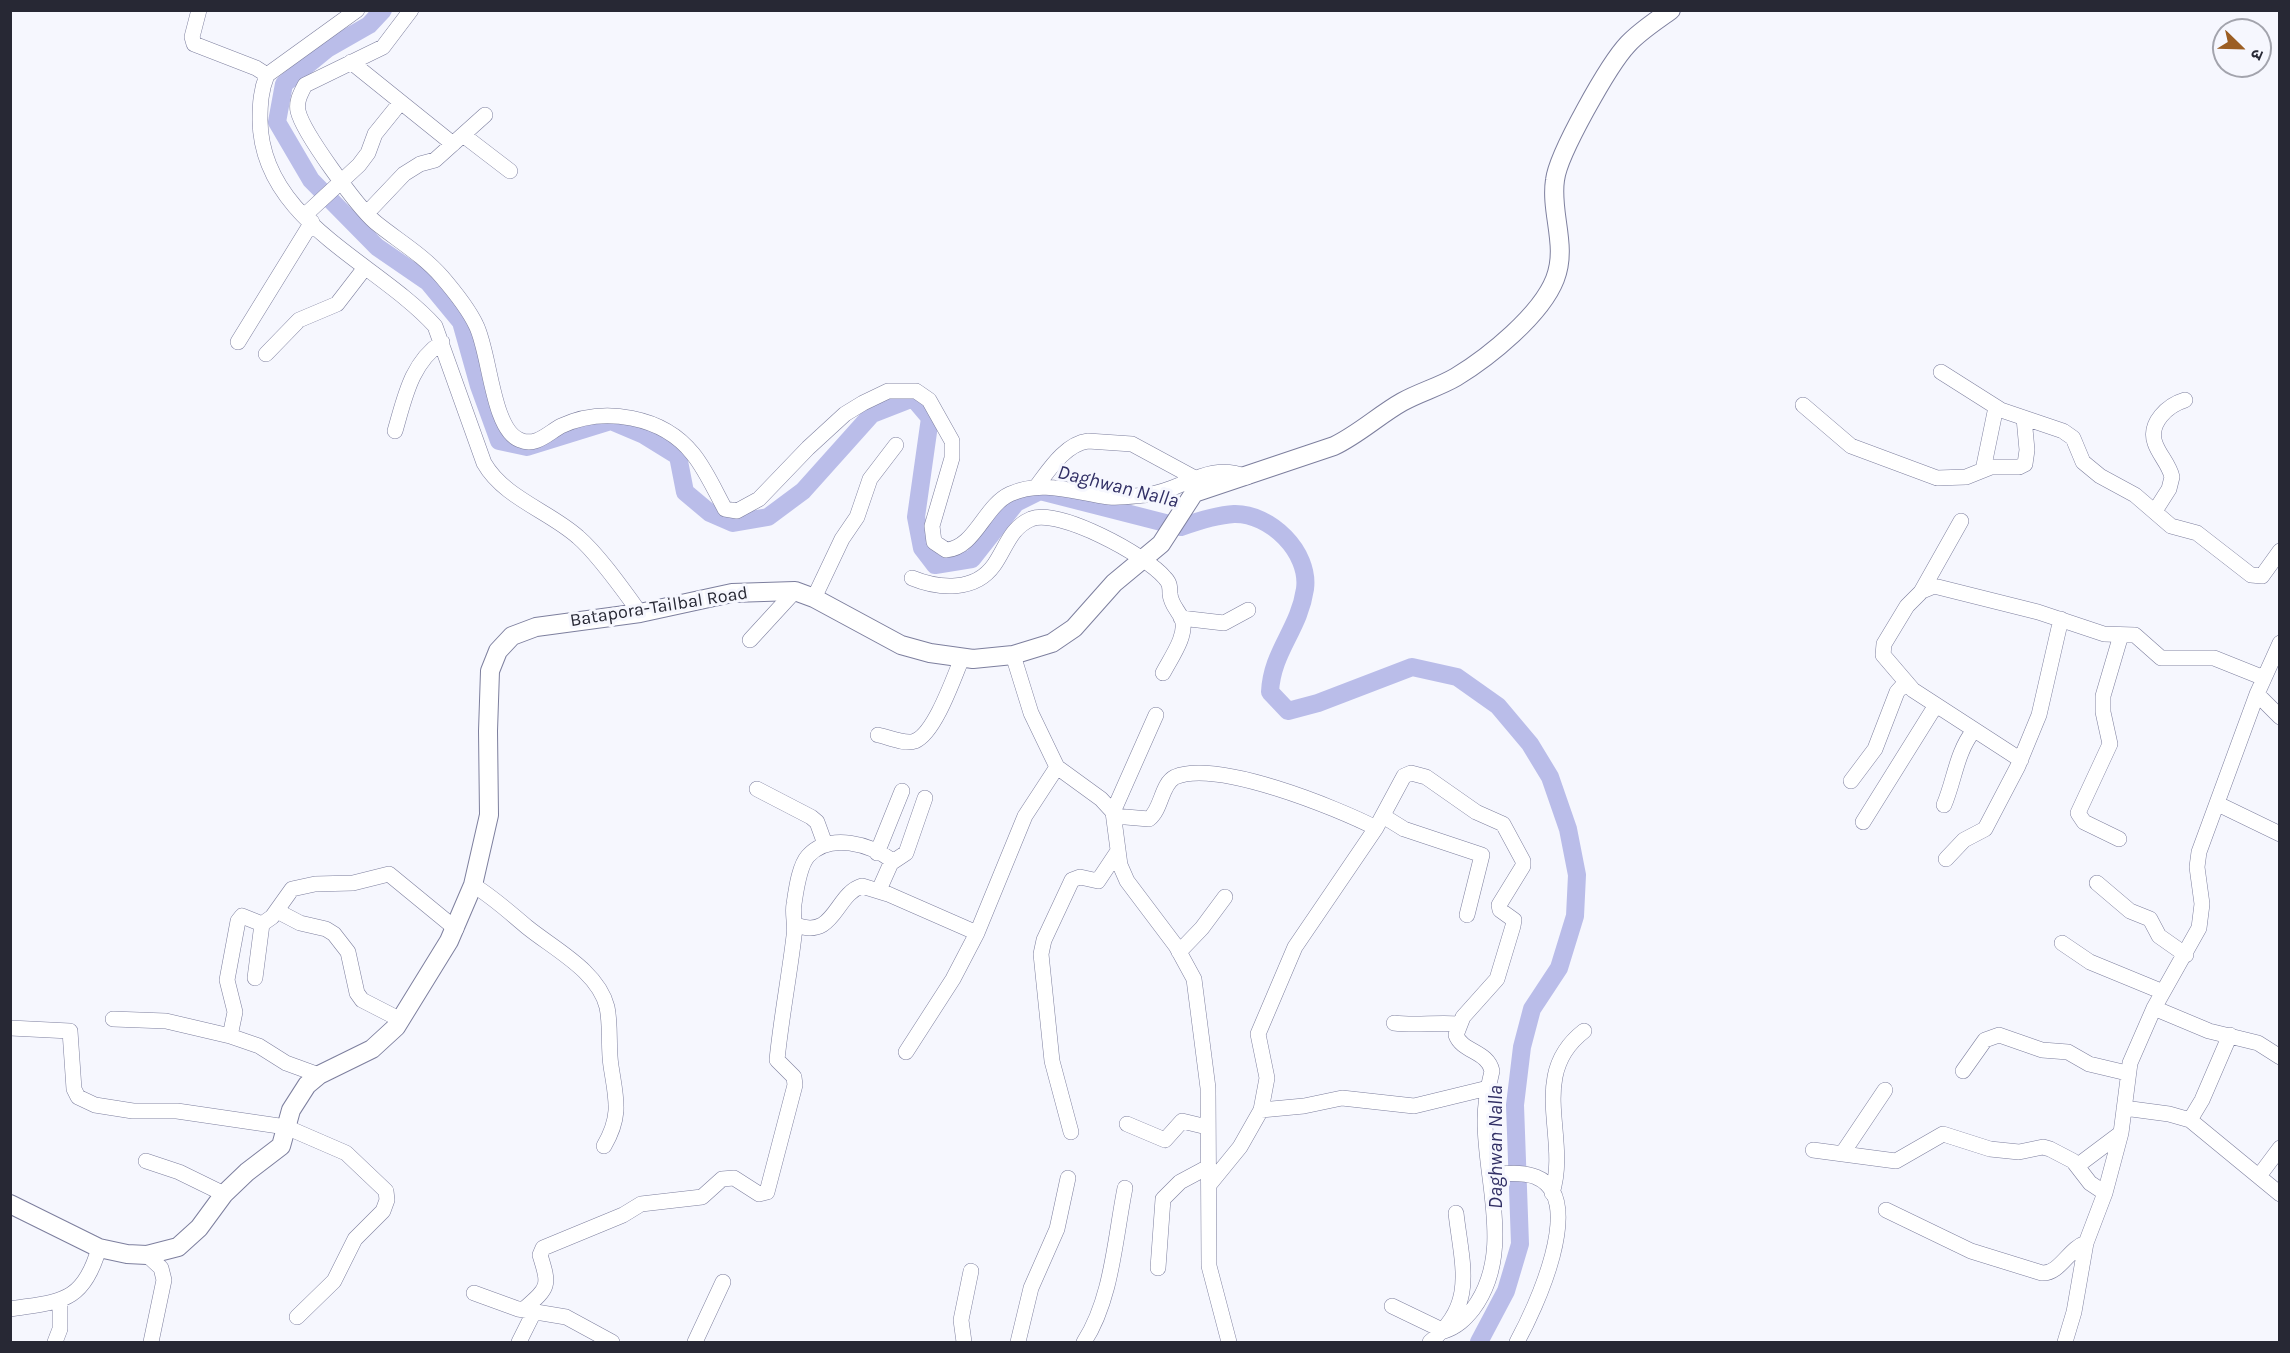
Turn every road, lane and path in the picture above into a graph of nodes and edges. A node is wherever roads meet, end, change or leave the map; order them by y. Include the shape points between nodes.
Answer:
1 (199, 10) edge
2 (357, 10) edge
3 (411, 10) edge
4 (1671, 10) edge
5 (351, 62) junction
6 (267, 75) junction
7 (400, 103) junction
8 (485, 115) dead end
9 (458, 140) junction
10 (510, 171) dead end
11 (337, 184) junction
12 (367, 213) junction
13 (310, 214) junction
14 (364, 269) junction
15 (238, 342) dead end
16 (442, 342) junction
17 (266, 354) dead end
18 (1941, 372) dead end
19 (2185, 400) dead end
20 (1803, 405) dead end
21 (1996, 407) junction
22 (2024, 418) junction
23 (395, 431) dead end
24 (896, 445) dead end
25 (1983, 470) junction
26 (1193, 477) junction
27 (1247, 477) junction
28 (1036, 487) junction
29 (2155, 512) junction
30 (1961, 521) dead end
31 (2280, 551) edge
32 (1144, 559) junction
33 (912, 578) dead end
34 (795, 591) junction
35 (1921, 592) junction
36 (814, 598) junction
37 (1248, 610) dead end
38 (640, 613) junction
39 (1181, 618) junction
40 (2061, 619) junction
41 (2121, 635) junction
42 (750, 640) dead end
43 (2280, 643) edge
44 (1013, 655) junction
45 (962, 658) junction
46 (1162, 673) dead end
47 (2264, 678) junction
48 (1905, 683) junction
49 (2257, 694) junction
50 (1936, 705) junction
51 (1156, 715) dead end
52 (2280, 717) edge
53 (1974, 730) junction
54 (878, 735) dead end
55 (2020, 760) junction
56 (1057, 767) junction
57 (1851, 781) dead end
58 (757, 789) dead end
59 (902, 791) dead end
60 (925, 798) dead end
61 (2218, 804) junction
62 (1944, 805) dead end
63 (1113, 814) junction
64 (1380, 822) junction
65 (1863, 822) dead end
66 (2280, 834) edge
67 (2119, 839) dead end
68 (825, 844) junction
69 (1118, 851) junction
70 (878, 853) junction
71 (1946, 859) dead end
72 (893, 861) junction
73 (2097, 883) dead end
74 (473, 885) junction
75 (879, 890) junction
76 (1225, 897) dead end
77 (277, 911) junction
78 (1467, 915) dead end
79 (262, 924) junction
80 (796, 925) junction
81 (456, 929) junction
82 (977, 933) junction
83 (2062, 943) dead end
84 (1179, 952) junction
85 (2186, 955) junction
86 (255, 978) dead end
87 (2163, 992) junction
88 (2154, 1008) junction
89 (113, 1019) dead end
90 (401, 1020) junction
91 (1394, 1023) dead end
92 (1459, 1024) junction
93 (10, 1028) edge
94 (1584, 1032) dead end
95 (2230, 1035) junction
96 (230, 1036) junction
97 (906, 1052) dead end
98 (2280, 1057) edge
99 (1963, 1071) dead end
100 (2127, 1073) junction
101 (320, 1075) junction
102 (1488, 1088) junction
103 (1885, 1090) dead end
104 (2124, 1108) junction
105 (1261, 1110) junction
106 (2190, 1120) junction
107 (1127, 1124) dead end
108 (1207, 1126) junction
109 (285, 1128) junction
110 (1071, 1132) dead end
111 (2121, 1133) junction
112 (604, 1146) dead end
113 (2280, 1148) edge
114 (1813, 1150) dead end
115 (1842, 1154) junction
116 (146, 1161) dead end
117 (2077, 1166) junction
118 (1208, 1167) junction
119 (1498, 1174) junction
120 (2259, 1176) junction
121 (1068, 1178) dead end
122 (1209, 1185) junction
123 (1125, 1188) dead end
124 (2105, 1192) junction
125 (1552, 1193) junction
126 (224, 1194) junction
127 (2280, 1194) edge
128 (10, 1204) edge
129 (1887, 1210) dead end
130 (1456, 1213) dead end
131 (2086, 1244) junction
132 (99, 1248) junction
133 (147, 1255) junction
134 (1158, 1268) dead end
135 (971, 1271) dead end
136 (723, 1282) dead end
137 (474, 1293) dead end
138 (60, 1302) junction
139 (1392, 1306) dead end
140 (10, 1309) edge
141 (528, 1311) junction
142 (297, 1317) dead end
143 (1444, 1331) junction
144 (55, 1342) edge
145 (151, 1342) edge
146 (519, 1342) edge
147 (612, 1342) edge
148 (695, 1342) edge
149 (964, 1342) edge
150 (1018, 1342) edge
151 (1084, 1342) edge
152 (1229, 1342) edge
153 (1430, 1342) edge
154 (1517, 1342) edge
155 (2065, 1342) edge

1 - 6 street via 194,44
2 - 6 street
3 - 5 street via 383,47
4 - 27 main road, Batapora-Tailbal Road via 1626,46 1559,164 1554,180 1558,269 1547,294 1527,320 1458,376 1404,401 1352,437
5 - 7 street
5 - 11 street via 305,85 298,105 303,124
6 - 13 street via 261,90 260,140 283,193
7 - 9 street
7 - 11 street via 375,134 364,159
8 - 9 street
9 - 10 street
9 - 12 street via 431,162 404,174
11 - 12 street
11 - 13 street
12 - 28 street via 430,265 465,308 485,346 499,413 514,438 523,442 539,440 580,418 636,418 653,424 693,453 725,509 737,512 759,499 845,414 888,391 900,389 916,391 929,400 952,441 952,458 932,526 939,547 959,547 998,501
13 - 14 street
13 - 15 street
14 - 16 street via 424,315 435,326
14 - 17 street via 337,304 299,320
16 - 23 street via 416,367
16 - 38 street via 491,476 580,538
18 - 21 street
19 - 29 street via 2167,408 2154,431 2155,443 2172,477
20 - 25 street via 1851,446 1878,458 1946,479
21 - 22 street
21 - 25 street
22 - 25 street via 2025,464
22 - 29 street via 2068,434 2088,467
24 - 36 street via 870,479 857,517
26 - 27 street via 1226,471
26 - 28 street via 1156,494 1113,498 1065,488
26 - 28 street via 1132,444 1088,441 1066,452
27 - 32 main road, Batapora-Tailbal Road via 1194,493 1161,544
29 - 31 street via 2171,526 2197,533 2255,578 2265,573
30 - 35 street
32 - 33 street via 1074,524 1041,518 1022,524 993,566 970,583 943,586
32 - 39 street via 1167,579 1173,606
32 - 44 main road, Batapora-Tailbal Road via 1114,583 1065,635
34 - 36 main road, Batapora-Tailbal Road
34 - 38 main road, Batapora-Tailbal Road via 732,593
34 - 42 street
35 - 40 street via 1929,586 1941,586
35 - 48 street via 1907,606 1882,649
36 - 45 main road, Batapora-Tailbal Road via 901,645
37 - 39 street via 1224,623
38 - 74 main road, Batapora-Tailbal Road via 536,627 512,636 498,651 489,682 489,815
39 - 46 street via 1181,636
40 - 41 street via 2104,634
40 - 55 street via 2039,715
41 - 47 street via 2141,638 2161,658 2214,658
41 - 67 street via 2103,696 2110,744 2078,813 2081,820
43 - 47 street
44 - 45 main road, Batapora-Tailbal Road
44 - 56 street via 1031,713
45 - 54 street via 944,700 919,739 910,742
47 - 49 street
48 - 50 street
48 - 57 street via 1891,706 1875,749
49 - 52 street
49 - 61 street
50 - 53 street
50 - 65 street
51 - 63 street
53 - 55 street
53 - 62 street via 1957,758
55 - 71 street via 1985,828 1964,840
56 - 63 street via 1101,799
56 - 82 street via 1025,816
58 - 68 street via 811,817 817,822
59 - 70 street
60 - 72 street via 906,853
61 - 66 street
61 - 85 street via 2199,852 2201,916
63 - 64 street via 1149,819 1173,778 1205,775 1251,783
63 - 69 street
64 - 78 street via 1482,855
64 - 92 street via 1404,776 1411,773 1426,777 1476,812 1503,824 1523,861 1499,905 1514,922 1503,967 1494,984
64 - 105 street via 1295,947 1281,979 1257,1039 1267,1078
68 - 70 street via 844,842
68 - 80 street via 804,862 793,907
69 - 84 street via 1127,881
69 - 110 street via 1098,881 1080,877 1072,880 1042,948 1050,1051
70 - 72 street
72 - 75 street
73 - 85 street via 2130,911 2150,918 2159,936
74 - 81 main road, Batapora-Tailbal Road
74 - 112 street via 576,965 601,993 607,1008 618,1102 614,1125
75 - 80 street via 858,887 818,927
75 - 82 street
76 - 84 street
77 - 79 street
77 - 81 street via 288,893 301,886 353,883 389,874
77 - 90 street via 334,934 348,952 362,1000
79 - 86 street
79 - 96 street via 242,916 238,921 227,980 235,1012
80 - 141 street via 777,1060 794,1077 795,1085 767,1192 759,1194 734,1178 722,1179 702,1197 641,1204 543,1248 540,1255 547,1281
81 - 90 main road, Batapora-Tailbal Road
82 - 97 street via 948,989
83 - 87 street via 2090,962
84 - 108 street via 1194,979 1198,997 1208,1088
85 - 87 street
87 - 88 street
88 - 95 street via 2209,1031
88 - 100 street
89 - 96 street via 166,1022
90 - 101 main road, Batapora-Tailbal Road via 372,1049
91 - 92 street
92 - 102 street via 1457,1039 1490,1062
93 - 109 street via 70,1031 74,1089 85,1102
94 - 125 street via 1574,1039 1562,1058 1552,1087 1558,1170
95 - 98 street via 2259,1043
95 - 106 street
96 - 101 street
99 - 100 street via 1985,1040 1999,1035 2042,1050 2068,1052 2089,1064
100 - 104 street
101 - 109 main road, Batapora-Tailbal Road via 298,1096
102 - 105 street via 1414,1106 1342,1098
102 - 119 street via 1485,1122
103 - 115 street
104 - 106 street
104 - 111 street
105 - 122 street via 1240,1147
106 - 120 street
107 - 108 street via 1165,1140 1182,1120
108 - 118 street
109 - 126 main road, Batapora-Tailbal Road via 276,1151
109 - 142 street via 346,1153 388,1195 380,1215 352,1244 334,1281
111 - 117 street
111 - 124 street
113 - 120 street
114 - 115 street
115 - 117 street via 1896,1161 1943,1134 1990,1149 2050,1149 2066,1155
116 - 126 street
117 - 124 street via 2090,1183
118 - 122 street
118 - 134 street via 1180,1182 1163,1199
119 - 125 street via 1541,1179
119 - 143 street via 1489,1279 1465,1319
120 - 127 street
121 - 150 street via 1057,1229 1031,1288
122 - 152 street via 1209,1266
123 - 151 street via 1107,1280
124 - 131 street
125 - 154 street via 1557,1216 1551,1260 1532,1314
126 - 133 main road, Batapora-Tailbal Road via 200,1228 178,1247
128 - 132 main road, Batapora-Tailbal Road
129 - 131 street via 1971,1251 2042,1273 2053,1271 2074,1249
130 - 143 street via 1464,1286 1456,1314
131 - 155 street
132 - 133 main road, Batapora-Tailbal Road
132 - 138 street via 81,1284
133 - 145 street via 162,1269 164,1280
135 - 149 street via 961,1320
136 - 148 street
137 - 141 street
138 - 140 street
138 - 144 street via 60,1329
139 - 143 street
141 - 146 street
141 - 147 street via 566,1317
143 - 153 street

